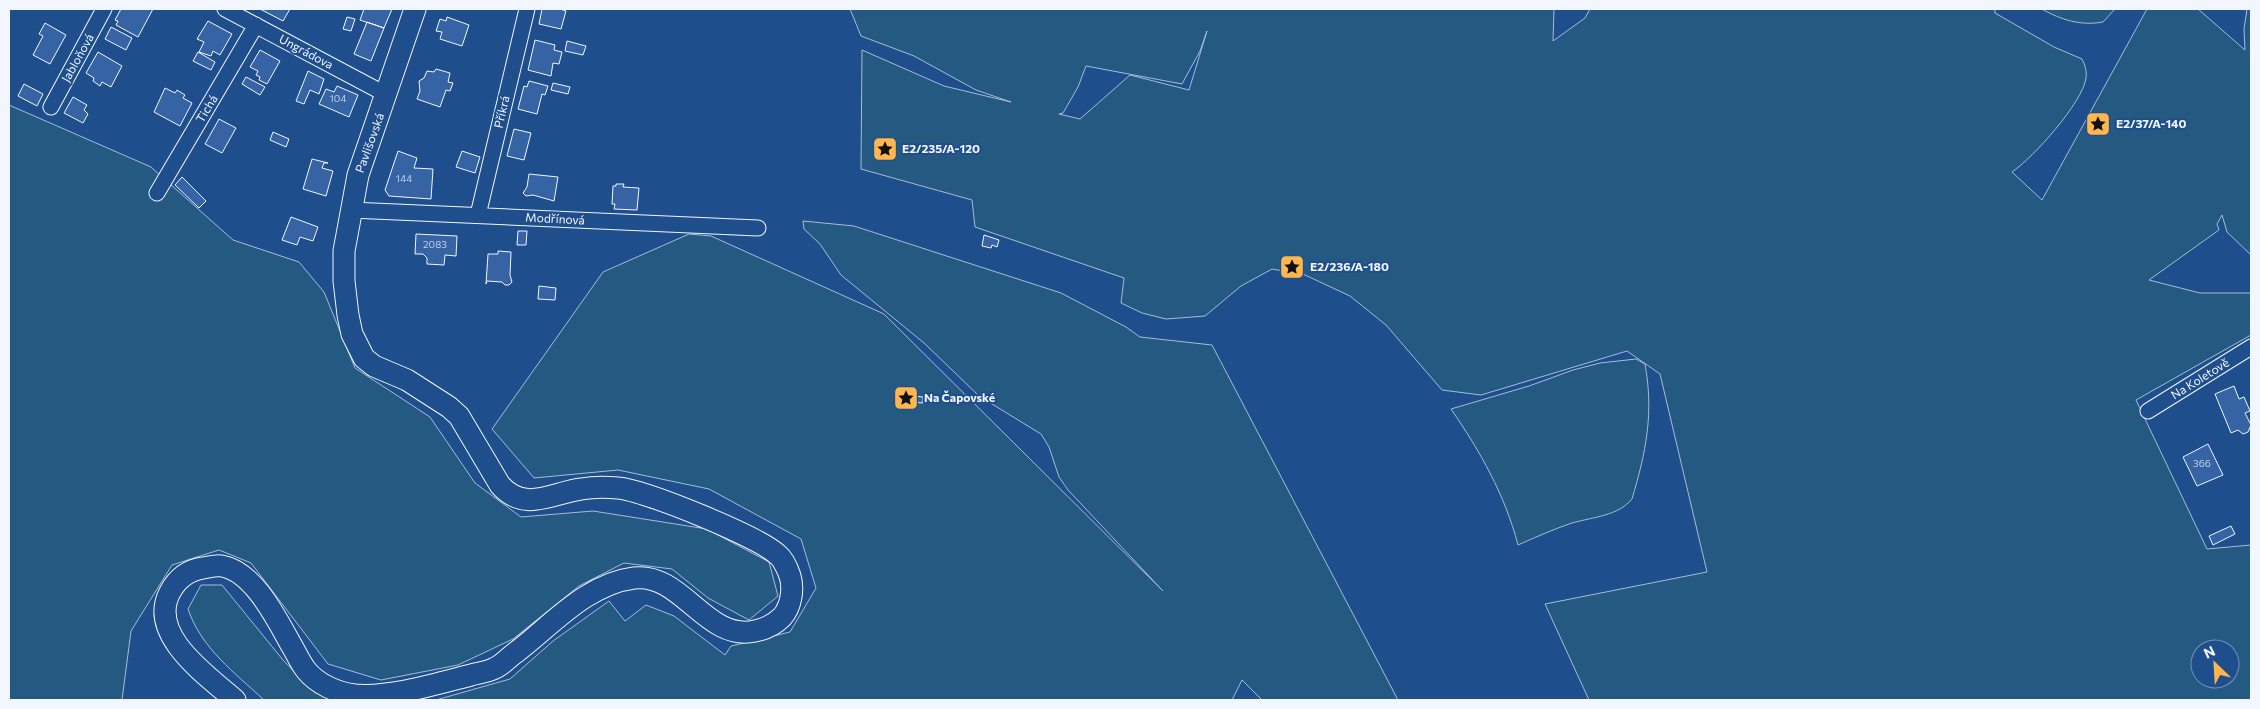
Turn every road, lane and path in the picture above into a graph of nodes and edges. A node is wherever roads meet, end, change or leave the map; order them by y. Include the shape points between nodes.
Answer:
1 (104, 9) edge
2 (225, 9) edge
3 (415, 9) edge
4 (527, 9) edge
5 (256, 25) junction
6 (387, 95) junction
7 (51, 107) dead end
8 (157, 193) dead end
9 (351, 210) junction
10 (478, 215) junction
11 (758, 228) dead end
12 (2251, 347) edge
13 (2148, 411) dead end
14 (235, 700) edge

1 - 7 street, Jabloňová
2 - 5 street, Ungrádova
3 - 6 street, Pavlišovská
4 - 10 street, Příkrá
5 - 6 street, Ungrádova
5 - 8 street, Tichá
6 - 9 street, Pavlišovská via 358,175
9 - 10 street, Modřínová
9 - 14 street, Pavlišovská via 344,251 344,282 352,334 364,358 374,366 407,380 459,416 508,493 536,501 581,489 620,488 653,498 756,540 780,556 791,578 791,600 783,616 769,628 750,632 730,631 663,584 639,577 616,581 570,608 494,668 397,691 351,695 325,686 306,670 270,608 247,580 233,570 219,566 195,569 176,581 166,601 170,637
10 - 11 street, Modřínová
12 - 13 street, Na Koletově

